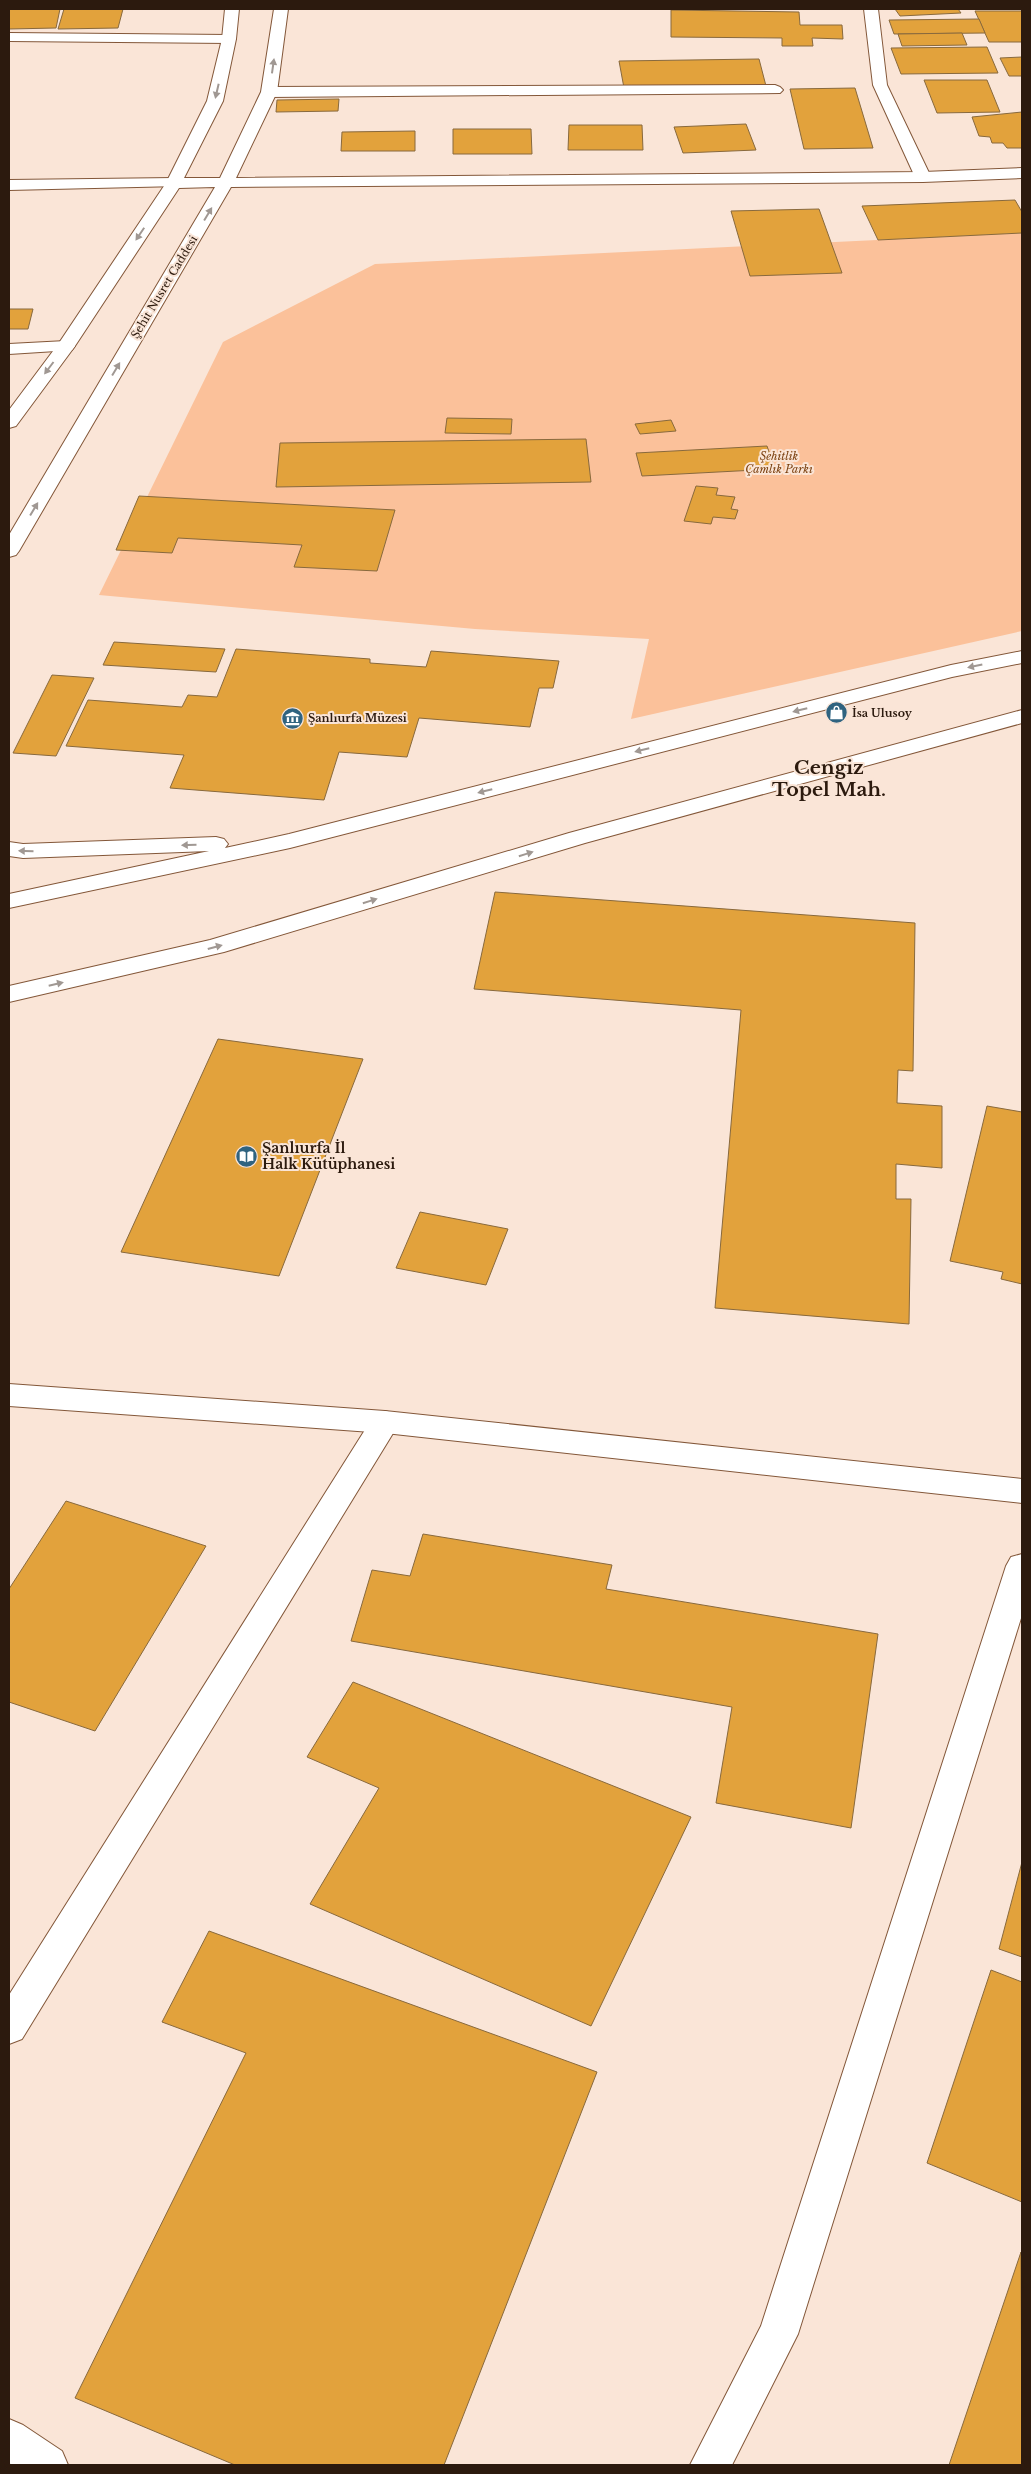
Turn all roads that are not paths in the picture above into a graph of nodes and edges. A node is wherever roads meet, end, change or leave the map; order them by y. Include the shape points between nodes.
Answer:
1 (232, 9) edge
2 (281, 9) edge
3 (871, 9) edge
4 (9, 36) edge
5 (229, 39) junction
6 (775, 90) dead end
7 (269, 92) junction
8 (1022, 172) edge
9 (923, 177) junction
10 (226, 183) junction
11 (174, 184) junction
12 (9, 185) edge
13 (66, 346) junction
14 (9, 349) edge
15 (9, 422) edge
16 (9, 551) edge
17 (1022, 657) edge
18 (1022, 716) edge
19 (290, 841) junction
20 (9, 849) edge
21 (9, 901) edge
22 (9, 994) edge
23 (9, 1395) edge
24 (385, 1422) junction
25 (1022, 1491) edge
26 (1022, 1566) edge
27 (9, 2026) edge
28 (9, 2439) edge
29 (48, 2465) edge
30 (710, 2465) edge

1 - 5 street
7 -> 2 street, Şehit Nusret Caddesi
3 - 9 street via 880,85
4 - 5 street
5 -> 11 street via 215,101
6 - 7 street
7 - 10 street, Şehit Nusret Caddesi
8 - 9 street
9 - 10 street
10 - 11 street
16 -> 10 street, Şehit Nusret Caddesi
11 - 12 street
11 -> 13 street
13 - 14 street
13 -> 15 street
17 -> 19 street via 942,674
22 -> 18 street via 215,947 577,838
19 -> 20 street
19 - 21 street
23 - 24 street
24 - 25 street
24 - 27 street
26 - 30 street via 778,2334
28 - 29 street

